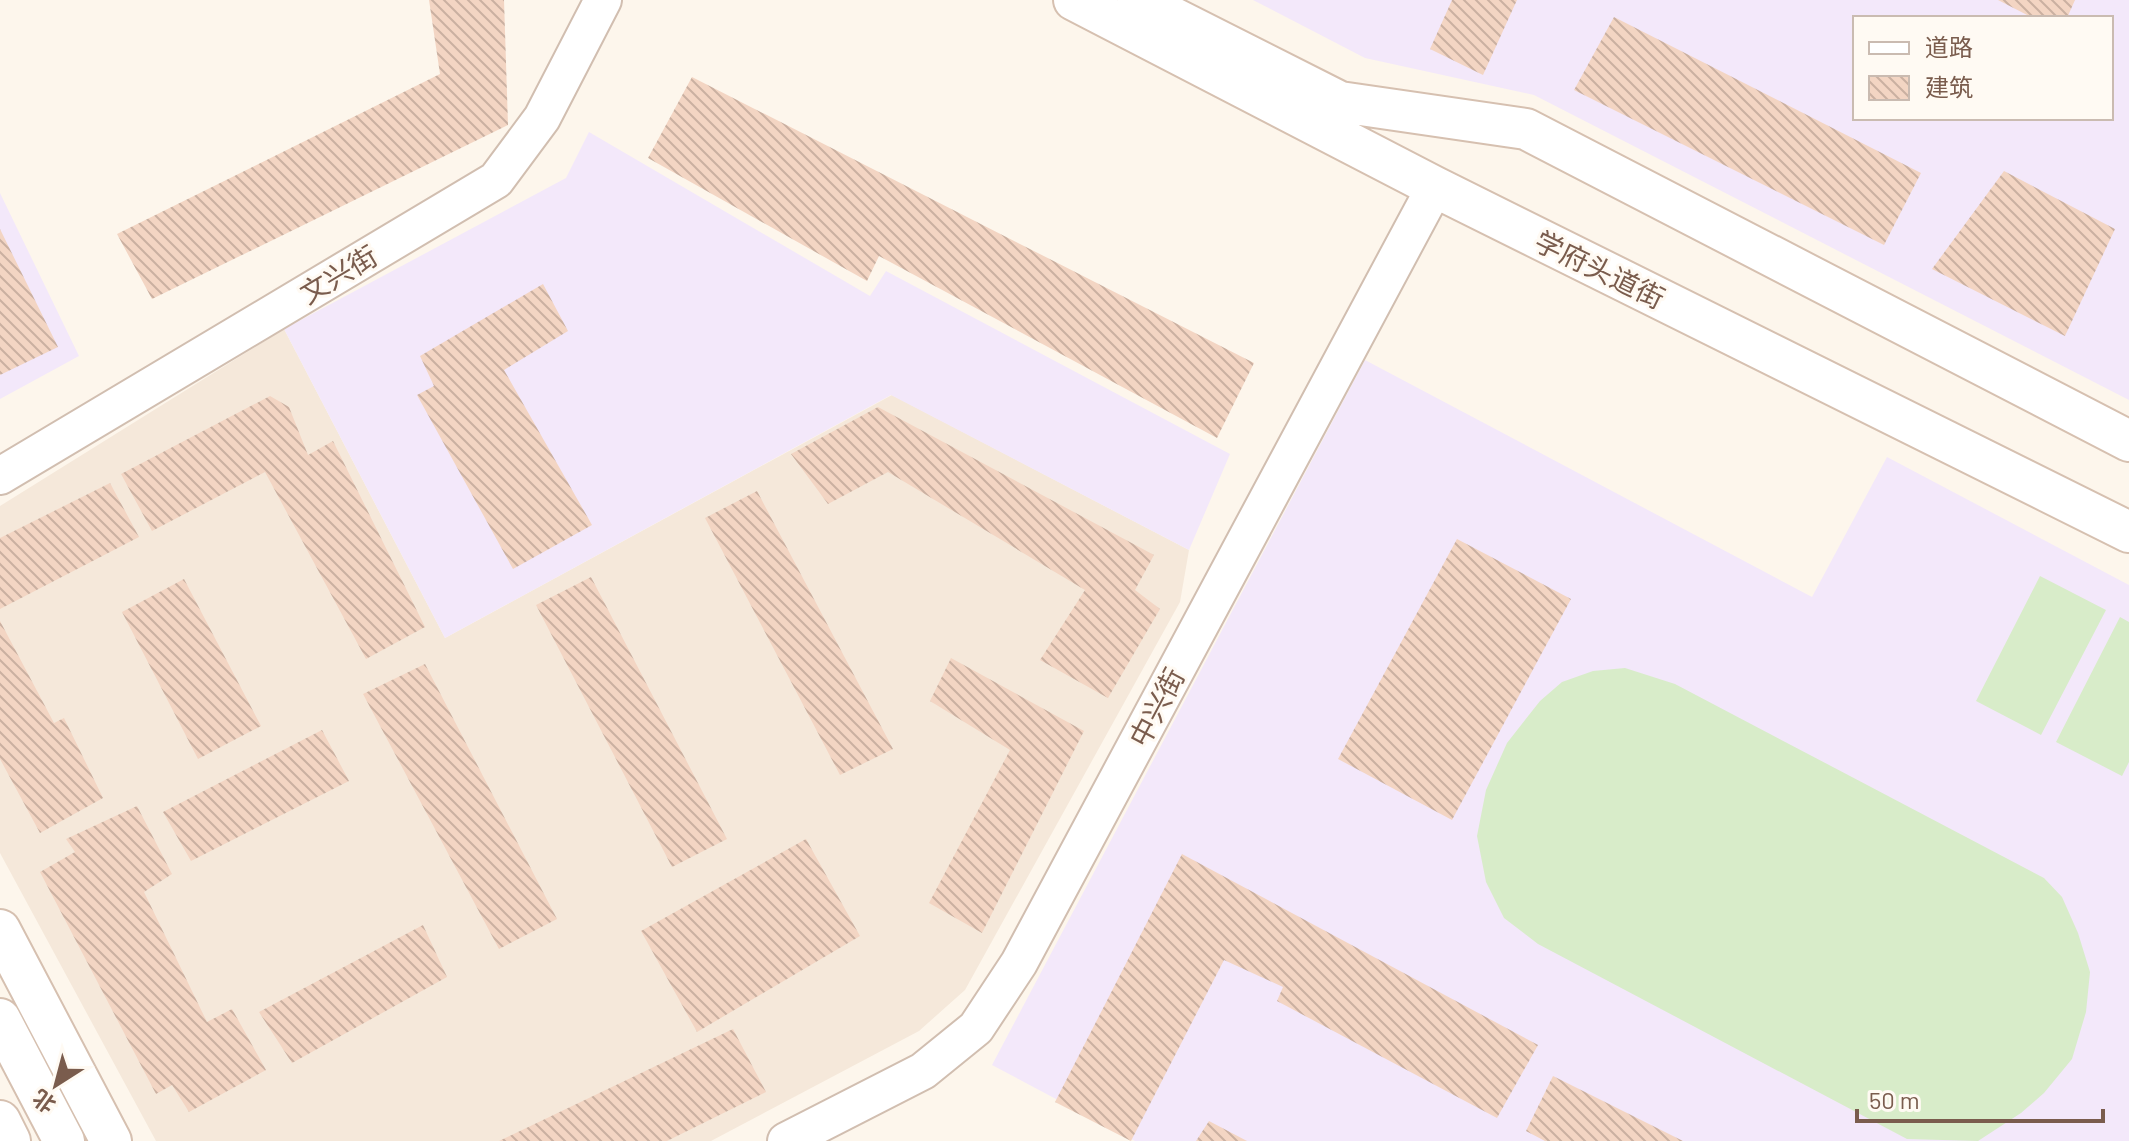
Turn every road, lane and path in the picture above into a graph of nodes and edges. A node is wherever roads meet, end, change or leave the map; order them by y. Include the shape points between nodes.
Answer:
1 (603, 0) edge
2 (1074, 0) edge
3 (1138, 0) edge
4 (1435, 187) junction
5 (2129, 441) edge
6 (0, 476) edge
7 (2129, 532) edge
8 (0, 930) edge
9 (0, 1019) edge
10 (0, 1121) edge
11 (10, 1141) edge
12 (64, 1141) edge
13 (111, 1141) edge
14 (786, 1141) edge

1 - 6 street, 文兴街 via 542,118 496,180
2 - 4 main road, 学府头道街
3 - 5 main road via 1340,102 1526,129
4 - 7 main road, 学府头道街
4 - 14 street, 中兴街 via 1019,963 976,1028 923,1071
8 - 13 main road
9 - 12 main road
10 - 11 main road

